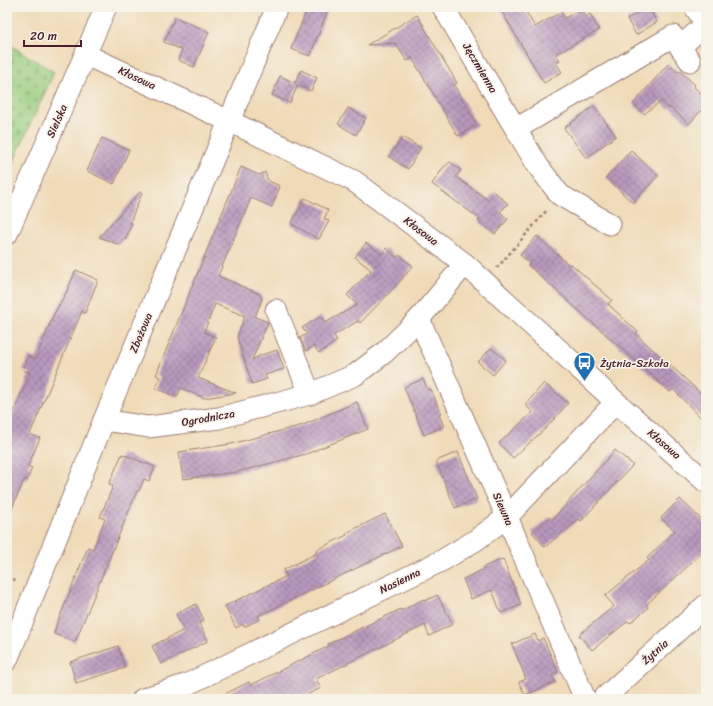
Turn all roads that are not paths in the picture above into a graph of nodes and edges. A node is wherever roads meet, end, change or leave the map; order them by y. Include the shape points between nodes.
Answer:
1 (106, 7) edge
2 (277, 7) edge
3 (443, 7) edge
4 (695, 7) edge
5 (706, 23) edge
6 (673, 36) dead end
7 (86, 55) junction
8 (690, 61) dead end
9 (229, 121) junction
10 (516, 129) junction
11 (610, 224) dead end
12 (7, 234) edge
13 (465, 264) junction
14 (276, 310) dead end
15 (419, 319) junction
16 (310, 394) junction
17 (616, 402) junction
18 (104, 420) junction
19 (706, 482) edge
20 (507, 517) junction
21 (706, 605) edge
22 (7, 660) edge
23 (608, 697) edge
24 (143, 699) edge
25 (585, 699) edge

1 - 7 street, Sielska
2 - 9 street, Zbożowa
3 - 10 street, Jęczmienna
4 - 5 street
5 - 8 street via 680,47
6 - 10 street
7 - 9 street, Kłosowa
7 - 12 street, Sielska
9 - 13 street, Kłosowa via 354,181
9 - 18 street, Zbożowa
10 - 11 street, Jęczmienna via 538,166 560,195
13 - 15 street, Ogrodnicza
13 - 17 street, Kłosowa
14 - 16 street
15 - 16 street, Ogrodnicza via 384,353 354,375
15 - 20 street, Siewna
16 - 18 street, Ogrodnicza via 219,418 148,427
17 - 19 street, Kłosowa
17 - 20 street, Nasienna
18 - 22 street, Zbożowa
20 - 24 street, Nasienna via 443,560 188,684
20 - 25 street, Siewna
21 - 23 street, Żytnia

